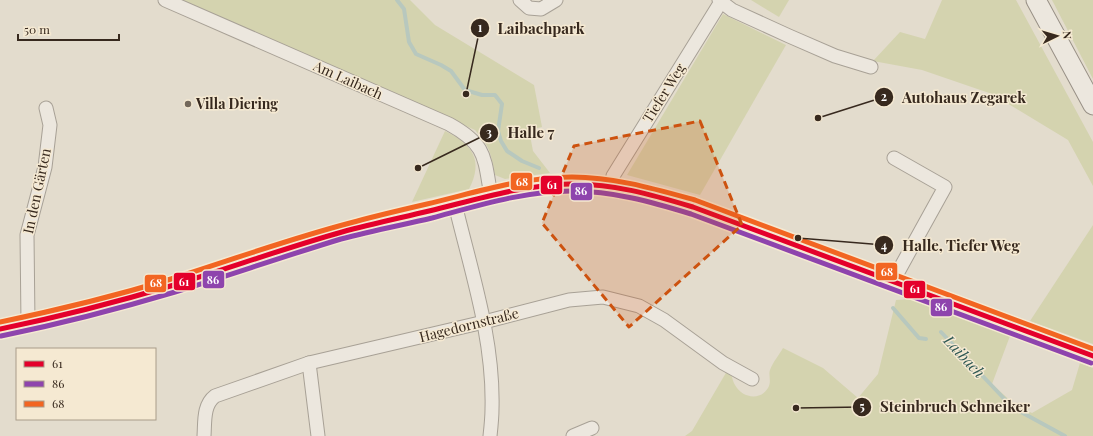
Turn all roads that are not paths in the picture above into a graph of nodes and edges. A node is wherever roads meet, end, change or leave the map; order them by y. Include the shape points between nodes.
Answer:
1 (165, 0) edge
2 (520, 0) edge
3 (556, 0) edge
4 (720, 0) edge
5 (1036, 0) edge
6 (871, 67) dead end
7 (1093, 105) edge
8 (46, 108) dead end
9 (894, 158) dead end
10 (611, 186) junction
11 (491, 196) junction
12 (455, 204) junction
13 (895, 281) junction
14 (484, 322) junction
15 (28, 323) junction
16 (0, 329) edge
17 (1093, 356) edge
18 (309, 363) junction
19 (752, 379) dead end
20 (592, 428) dead end
21 (204, 436) edge
22 (318, 436) edge
23 (490, 436) edge
24 (572, 436) edge

1 - 11 street, Am Laibach via 462,131 475,141 485,161
2 - 3 street via 529,8 541,10
4 - 6 street, Tiefer Weg via 732,10 789,36 835,56
4 - 10 street, Tiefer Weg via 613,176
5 - 7 main road
8 - 15 street, In den Gärten via 50,126 45,167 27,235
9 - 13 street via 945,187
10 - 11 street via 569,184
10 - 13 street via 692,207
11 - 12 street
12 - 14 street
12 - 15 street via 329,235 150,292
13 - 17 street
14 - 18 street, Hagedornstraße
14 - 19 street, Hagedornstraße via 569,300 603,297 639,306 664,320 723,363
14 - 23 street via 490,368
15 - 16 street
18 - 21 street, Hagedornstraße via 215,396 206,406
18 - 22 street
20 - 24 street

